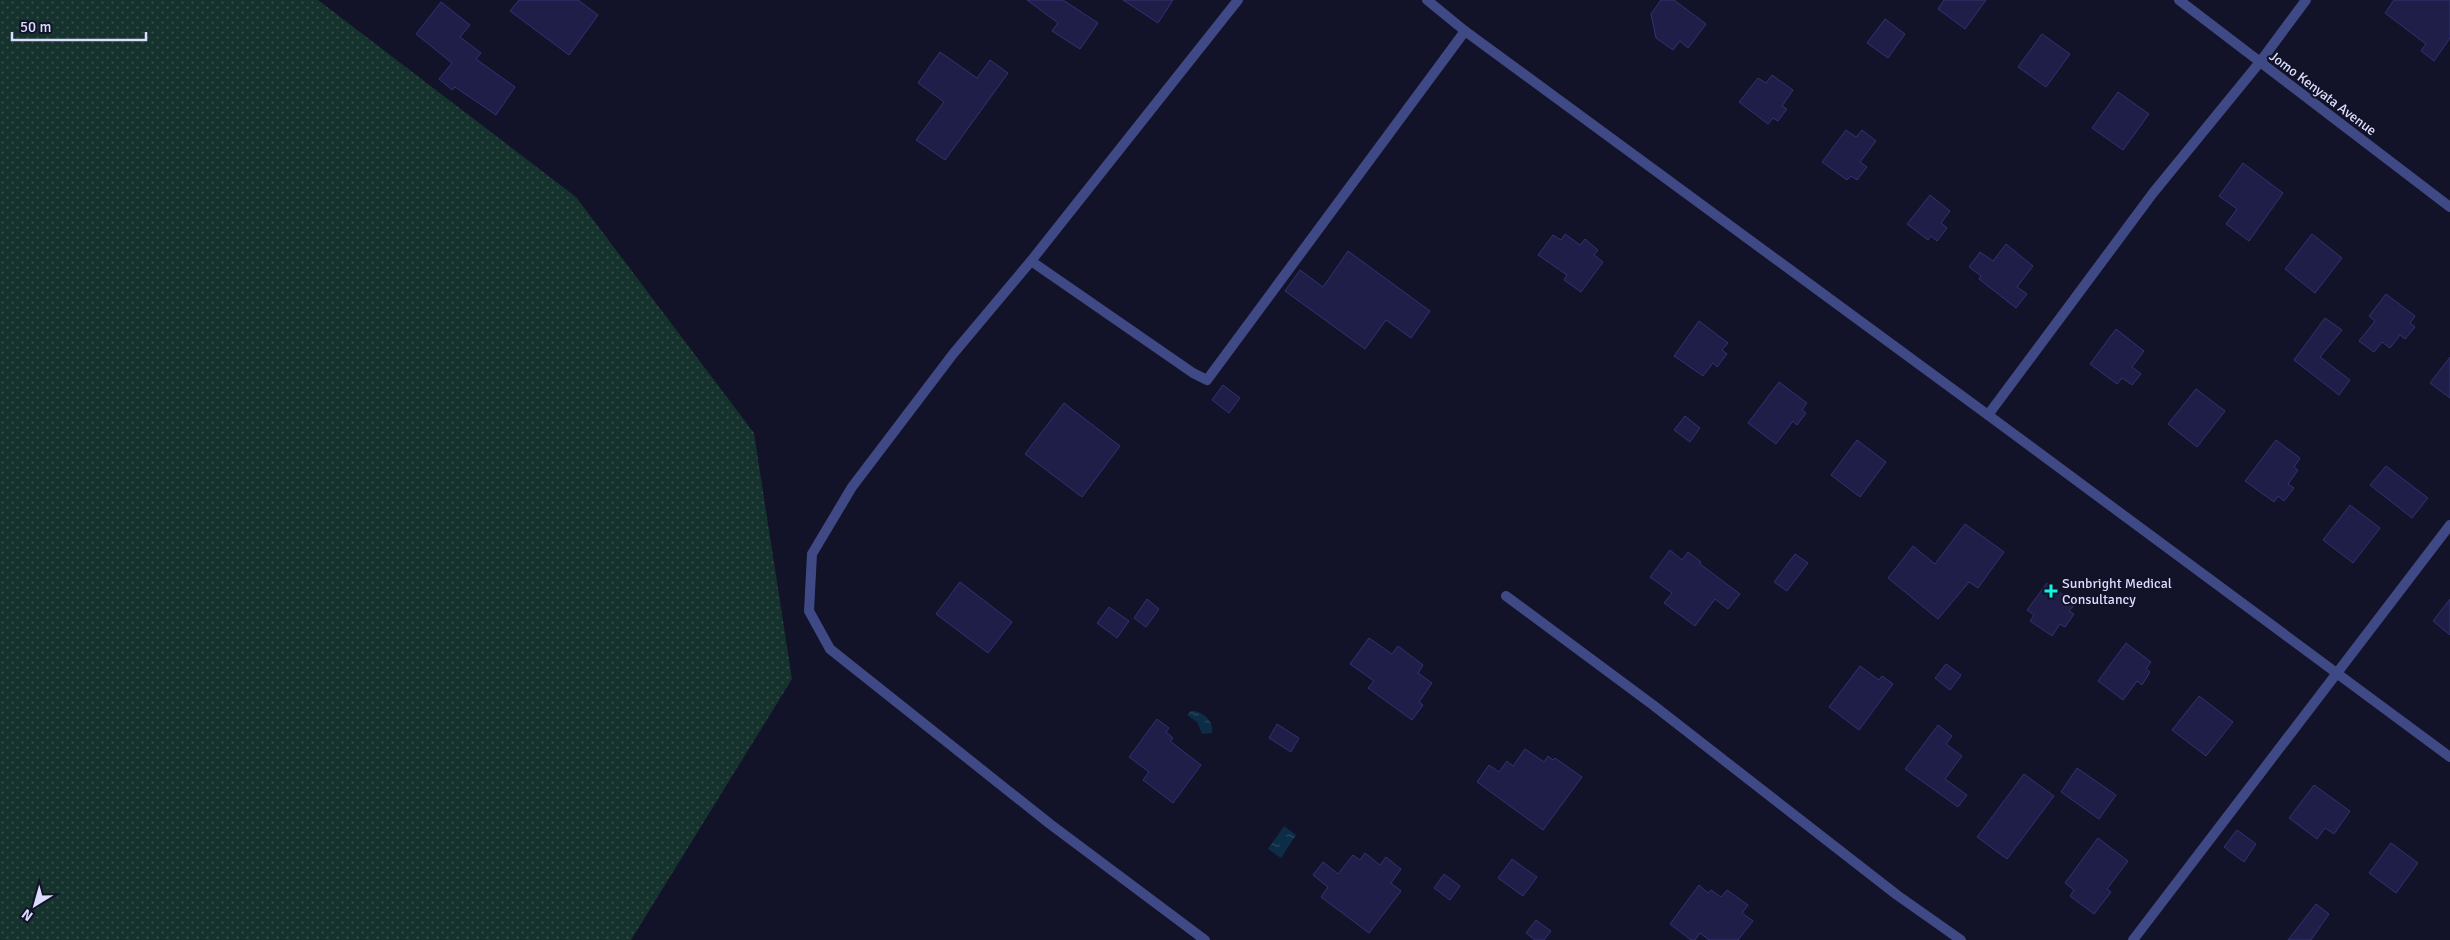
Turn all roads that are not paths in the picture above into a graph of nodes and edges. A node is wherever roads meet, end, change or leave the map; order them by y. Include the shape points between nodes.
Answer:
1 (1238, 0) edge
2 (1427, 0) edge
3 (2179, 0) edge
4 (2306, 0) edge
5 (1465, 31) junction
6 (2260, 62) junction
7 (2450, 207) edge
8 (1031, 261) junction
9 (1988, 415) junction
10 (2450, 525) edge
11 (1506, 596) dead end
12 (2338, 674) junction
13 (2450, 757) edge
14 (1205, 940) edge
15 (1961, 940) edge
16 (2133, 940) edge

1 - 8 street
2 - 5 street
3 - 6 street, Jomo Kenyata Avenue
4 - 6 street
5 - 8 street via 1207,380 1193,374
5 - 9 street
6 - 7 street, Jomo Kenyata Avenue
6 - 9 street via 2153,193
8 - 14 street via 953,354 852,487 812,554 809,611 830,649 1043,818
9 - 12 street
10 - 12 street
11 - 15 street via 1653,705 1897,895
12 - 13 street
12 - 16 street

